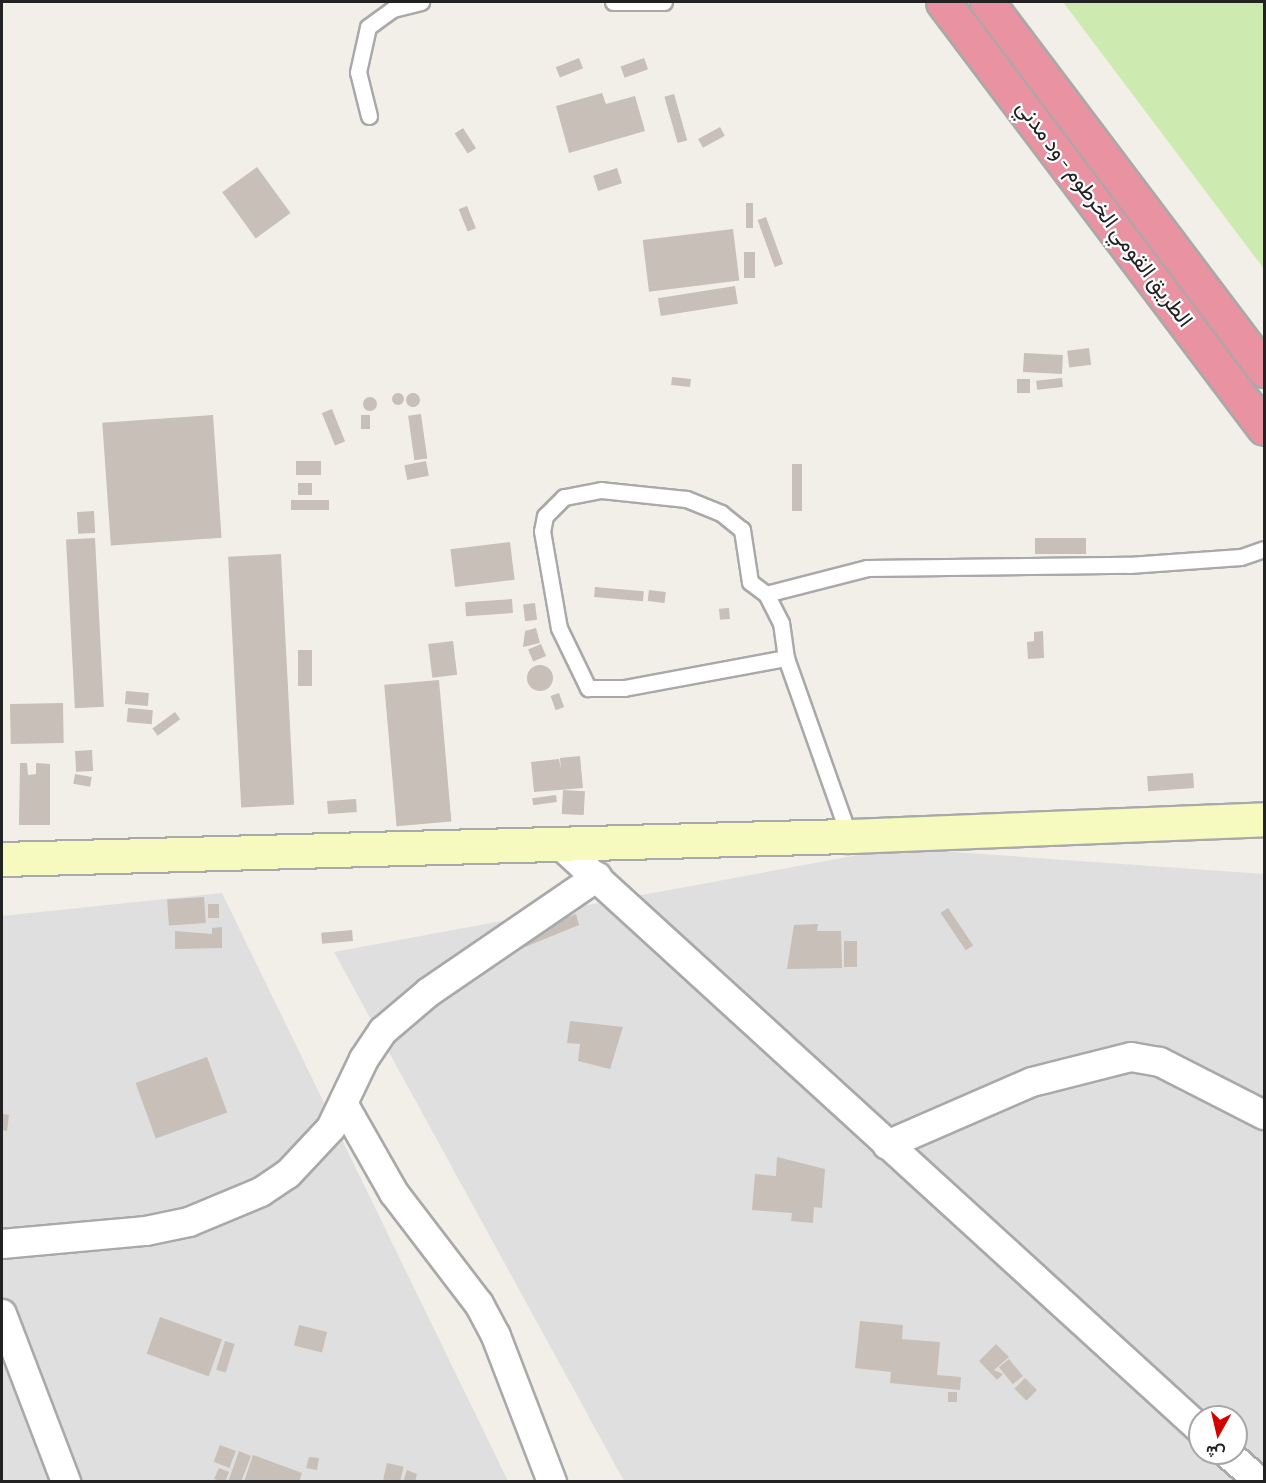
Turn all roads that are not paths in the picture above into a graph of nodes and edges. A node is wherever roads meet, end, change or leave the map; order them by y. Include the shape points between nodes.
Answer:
1 (421, 2) edge
2 (613, 2) edge
3 (664, 2) edge
4 (943, 2) edge
5 (987, 2) edge
6 (369, 116) dead end
7 (1264, 370) edge
8 (1264, 428) edge
9 (1264, 549) edge
10 (766, 594) junction
11 (786, 658) junction
12 (1264, 819) edge
13 (849, 836) junction
14 (557, 842) junction
15 (2, 859) edge
16 (597, 877) junction
17 (344, 1105) junction
18 (1264, 1115) edge
19 (887, 1145) junction
20 (2, 1244) edge
21 (2, 1314) edge
22 (1188, 1418) edge
23 (1241, 1465) edge
24 (66, 1482) edge
25 (552, 1482) edge
26 (1260, 1482) edge

1 - 6 lane via 393,9 368,27 358,72
2 - 3 lane
4 - 8 highway, الطريق القومي الخرطوم - ود مدني
5 - 7 highway, الطريق القومي الخرطوم - ود مدني
9 - 10 lane via 1241,557 1129,565 867,568
10 - 11 lane via 781,623
10 - 11 lane via 750,582 742,530 721,513 686,499 601,490 564,497 545,516 542,531 559,628 588,688 624,688
11 - 13 lane
12 - 13 street
13 - 14 street
14 - 15 street
14 - 16 street
16 - 17 street via 438,986 383,1031 363,1059
16 - 19 street
17 - 20 street via 319,1144 288,1174 226,1208 146,1231
17 - 25 street via 394,1193 488,1320
18 - 19 street via 1160,1062 1131,1057 1032,1082
19 - 22 street
21 - 24 street
23 - 26 street

